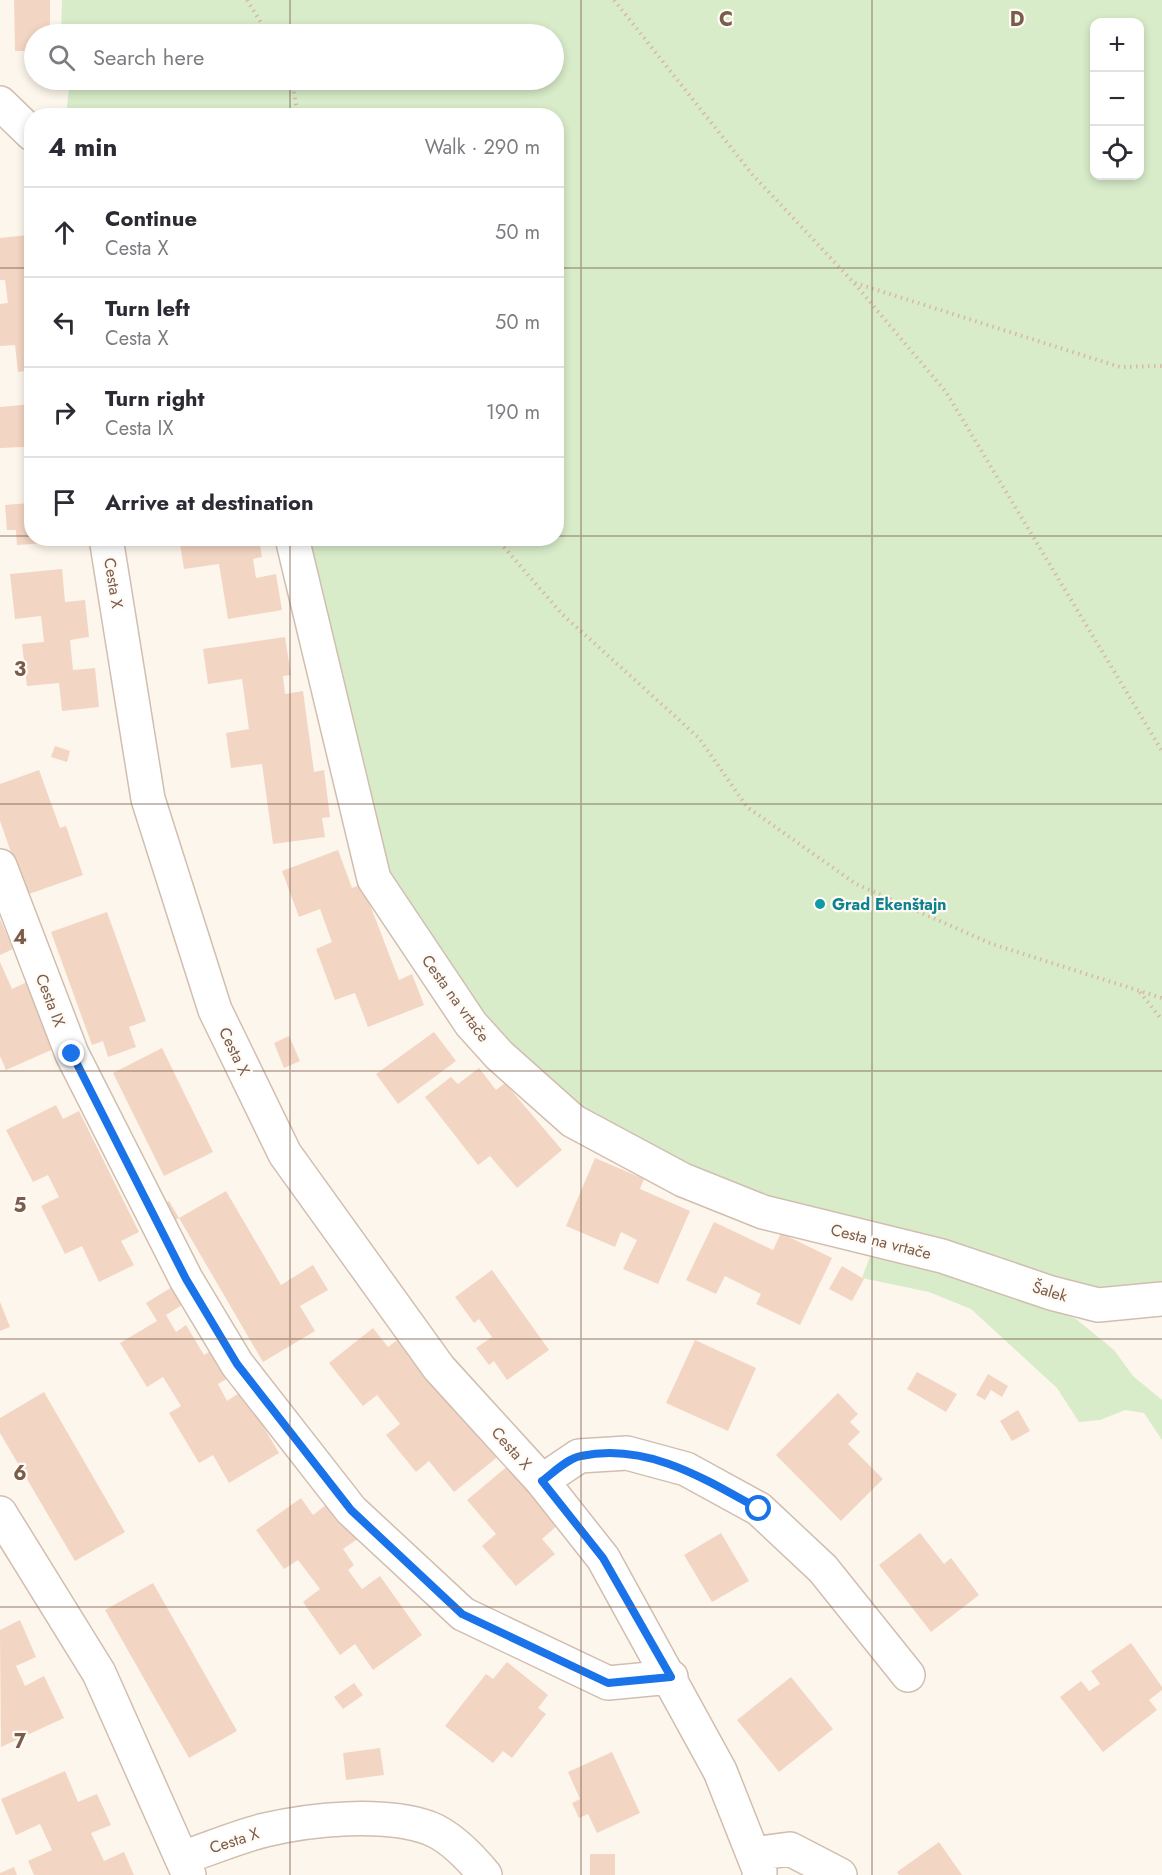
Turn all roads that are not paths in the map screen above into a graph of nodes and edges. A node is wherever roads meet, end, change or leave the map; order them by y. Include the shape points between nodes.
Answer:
1 (0, 103) edge
2 (24, 126) edge
3 (107, 546) edge
4 (294, 546) edge
5 (0, 866) edge
6 (942, 1256) joint
7 (1162, 1299) edge
8 (542, 1481) junction
9 (0, 1513) edge
10 (908, 1675) dead end
11 (671, 1677) junction
12 (756, 1864) edge
13 (185, 1866) edge
14 (485, 1875) edge
15 (840, 1875) edge

1 - 2 street
3 - 8 street, Cesta X via 148,799 214,1010 285,1154 439,1368
4 - 6 street, Cesta na vrtače via 374,879 471,1024 499,1055 573,1121 682,1180 763,1212
5 - 11 street, Cesta IX via 72,1054 186,1279 237,1364 351,1510 462,1614 608,1683
6 - 7 street, Šalek via 1098,1305
8 - 10 street, Cesta X via 579,1456 627,1453 686,1469 759,1509 823,1569
8 - 11 street, Cesta X via 603,1558
9 - 13 street via 99,1673
11 - 12 street, Cesta X via 720,1771
12 - 15 street, Cesta X via 790,1849
13 - 14 street, Cesta X via 265,1830 346,1819 400,1821 431,1829 471,1857

